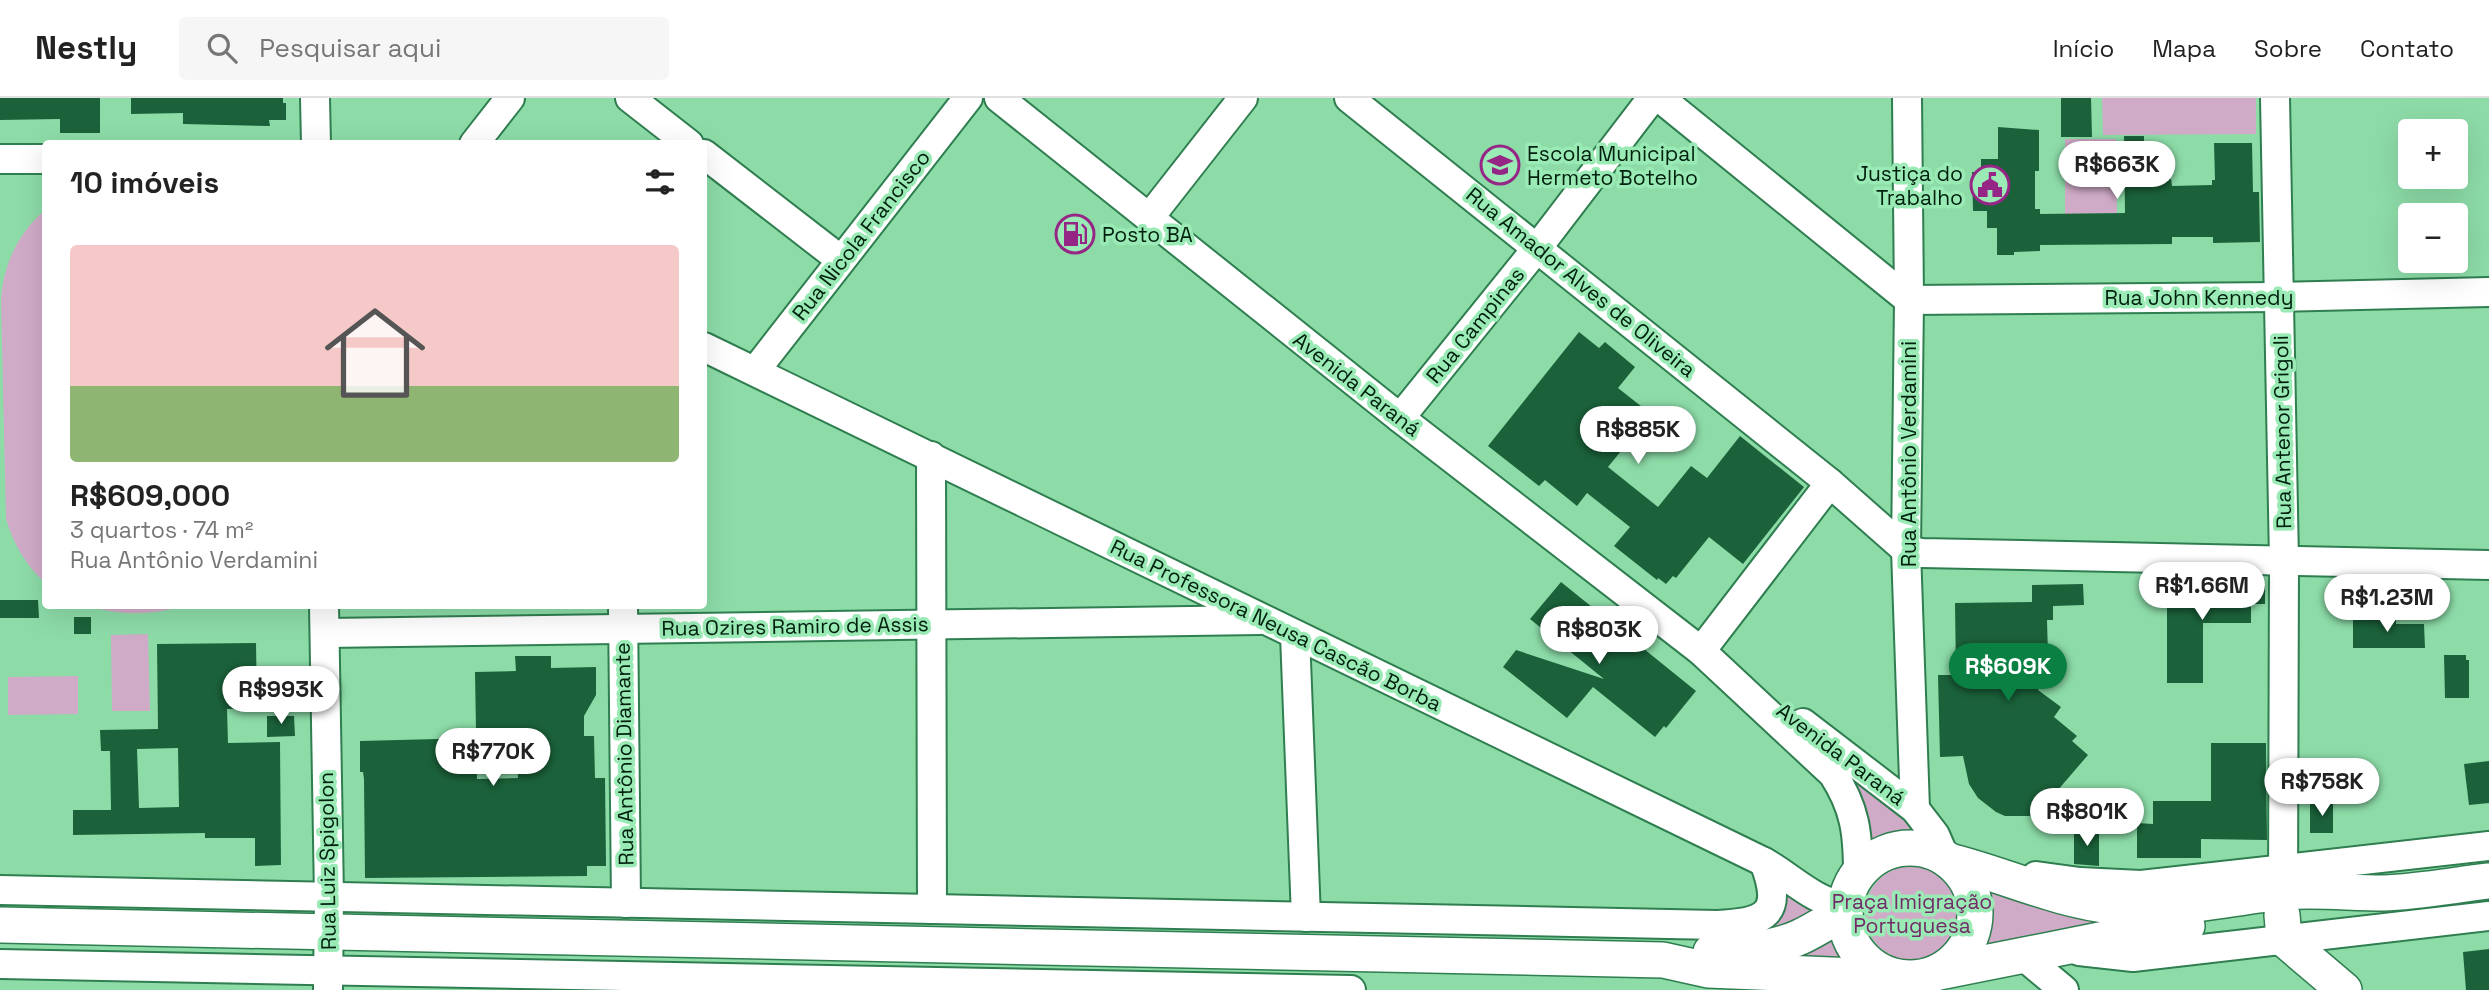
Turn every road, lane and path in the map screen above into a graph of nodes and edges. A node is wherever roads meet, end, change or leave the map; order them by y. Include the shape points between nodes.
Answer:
1 (315, 98) edge
2 (509, 98) edge
3 (630, 98) edge
4 (968, 98) edge
5 (999, 98) edge
6 (1242, 98) edge
7 (1349, 98) edge
8 (1653, 98) edge
9 (1660, 98) edge
10 (1907, 98) edge
11 (2275, 98) edge
12 (316, 140) edge
13 (477, 140) edge
14 (684, 140) edge
15 (707, 157) edge
16 (0, 159) edge
17 (42, 159) edge
18 (1149, 218) junction
19 (1538, 247) junction
20 (841, 260) junction
21 (2489, 292) edge
22 (2279, 297) junction
23 (1909, 300) junction
24 (707, 348) edge
25 (755, 372) junction
26 (1400, 418) junction
27 (931, 456) junction
28 (1830, 483) junction
29 (1906, 550) junction
30 (2284, 561) junction
31 (2489, 565) edge
32 (324, 609) edge
33 (623, 617) edge
34 (1265, 620) junction
35 (932, 624) junction
36 (324, 634) junction
37 (1295, 635) junction
38 (1710, 659) junction
39 (1915, 809) junction
40 (2489, 846) edge
41 (1947, 859) junction
42 (1764, 862) junction
43 (1858, 873) junction
44 (2489, 881) edge
45 (0, 890) edge
46 (329, 897) junction
47 (626, 903) junction
48 (2283, 904) junction
49 (932, 909) junction
50 (1845, 910) junction
51 (2489, 916) edge
52 (1306, 917) junction
53 (0, 925) edge
54 (328, 933) junction
55 (2021, 954) junction
56 (1662, 960) junction
57 (0, 964) edge
58 (1939, 972) junction
59 (1904, 978) junction
60 (328, 980) edge
61 (1827, 983) edge
62 (933, 985) edge
63 (1308, 990) edge
64 (1351, 990) edge
65 (2064, 990) edge
66 (2344, 990) edge

1 - 12 street
2 - 13 street
3 - 14 street
4 - 20 street, Rua Nicola Francisco
5 - 18 street, Avenida Paraná
6 - 18 street
7 - 19 street, Rua Amador Alves de Oliveira
8 - 19 street, Rua Campinas
9 - 23 street
10 - 23 street, Rua Antônio Verdamini
11 - 22 street, Rua Antenor Grigoli
15 - 20 street
16 - 17 street
18 - 26 street, Avenida Paraná
19 - 26 street, Rua Campinas
19 - 28 street, Rua Amador Alves de Oliveira
20 - 25 street, Rua Nicola Francisco
21 - 22 street, Rua John Kennedy
22 - 23 street, Rua John Kennedy
22 - 30 street, Rua Antenor Grigoli
23 - 29 street, Rua Antônio Verdamini
24 - 25 street, Rua Professora Neusa Cascão Borba
25 - 27 street, Rua Professora Neusa Cascão Borba
26 - 38 street, Avenida Paraná
27 - 34 street, Rua Professora Neusa Cascão Borba
27 - 35 street
28 - 29 street, Rua Amador Alves de Oliveira
28 - 38 street
29 - 30 street
29 - 39 street, Rua Antônio Verdamini
30 - 31 street
30 - 48 street, Rua Antenor Grigoli
32 - 36 street, Rua Luiz Spigolon
33 - 35 street, Rua Ozires Ramiro de Assis
33 - 36 street, Rua Ozires Ramiro de Assis
33 - 47 street, Rua Antônio Diamante
34 - 35 street, Rua Ozires Ramiro de Assis
34 - 37 street, Rua Professora Neusa Cascão Borba
35 - 49 street
36 - 46 street, Rua Luiz Spigolon
37 - 42 street, Rua Professora Neusa Cascão Borba
37 - 52 street
38 - 39 street, Avenida Paraná via 1805,724
38 - 43 street, Avenida Paraná via 1833,774 1852,811
39 - 41 street, Avenida Paraná
40 - 48 street
41 - 43 main road via 1933,851 1905,847 1879,855
41 - 48 main road via 2051,894 2114,906
41 - 58 main road via 1970,887 1976,919 1964,950
42 - 50 street, Rua Professora Neusa Cascão Borba
42 - 52 street via 1774,890 1770,909 1756,921 1742,924
43 - 50 main road
44 - 48 main road via 2385,893 2319,910
45 - 46 street
46 - 47 street
46 - 54 street, Rua Luiz Spigolon
47 - 49 street
48 - 51 street
48 - 55 main road
48 - 66 main road
49 - 52 street
50 - 56 main road via 1779,945
50 - 59 main road via 1848,933 1869,964
53 - 54 main road
54 - 56 main road
54 - 60 street, Rua Luiz Spigolon
55 - 58 main road
55 - 65 street
56 - 61 main road via 1708,971
57 - 60 street
58 - 59 main road
59 - 61 main road
60 - 62 street
62 - 63 street
63 - 64 street

